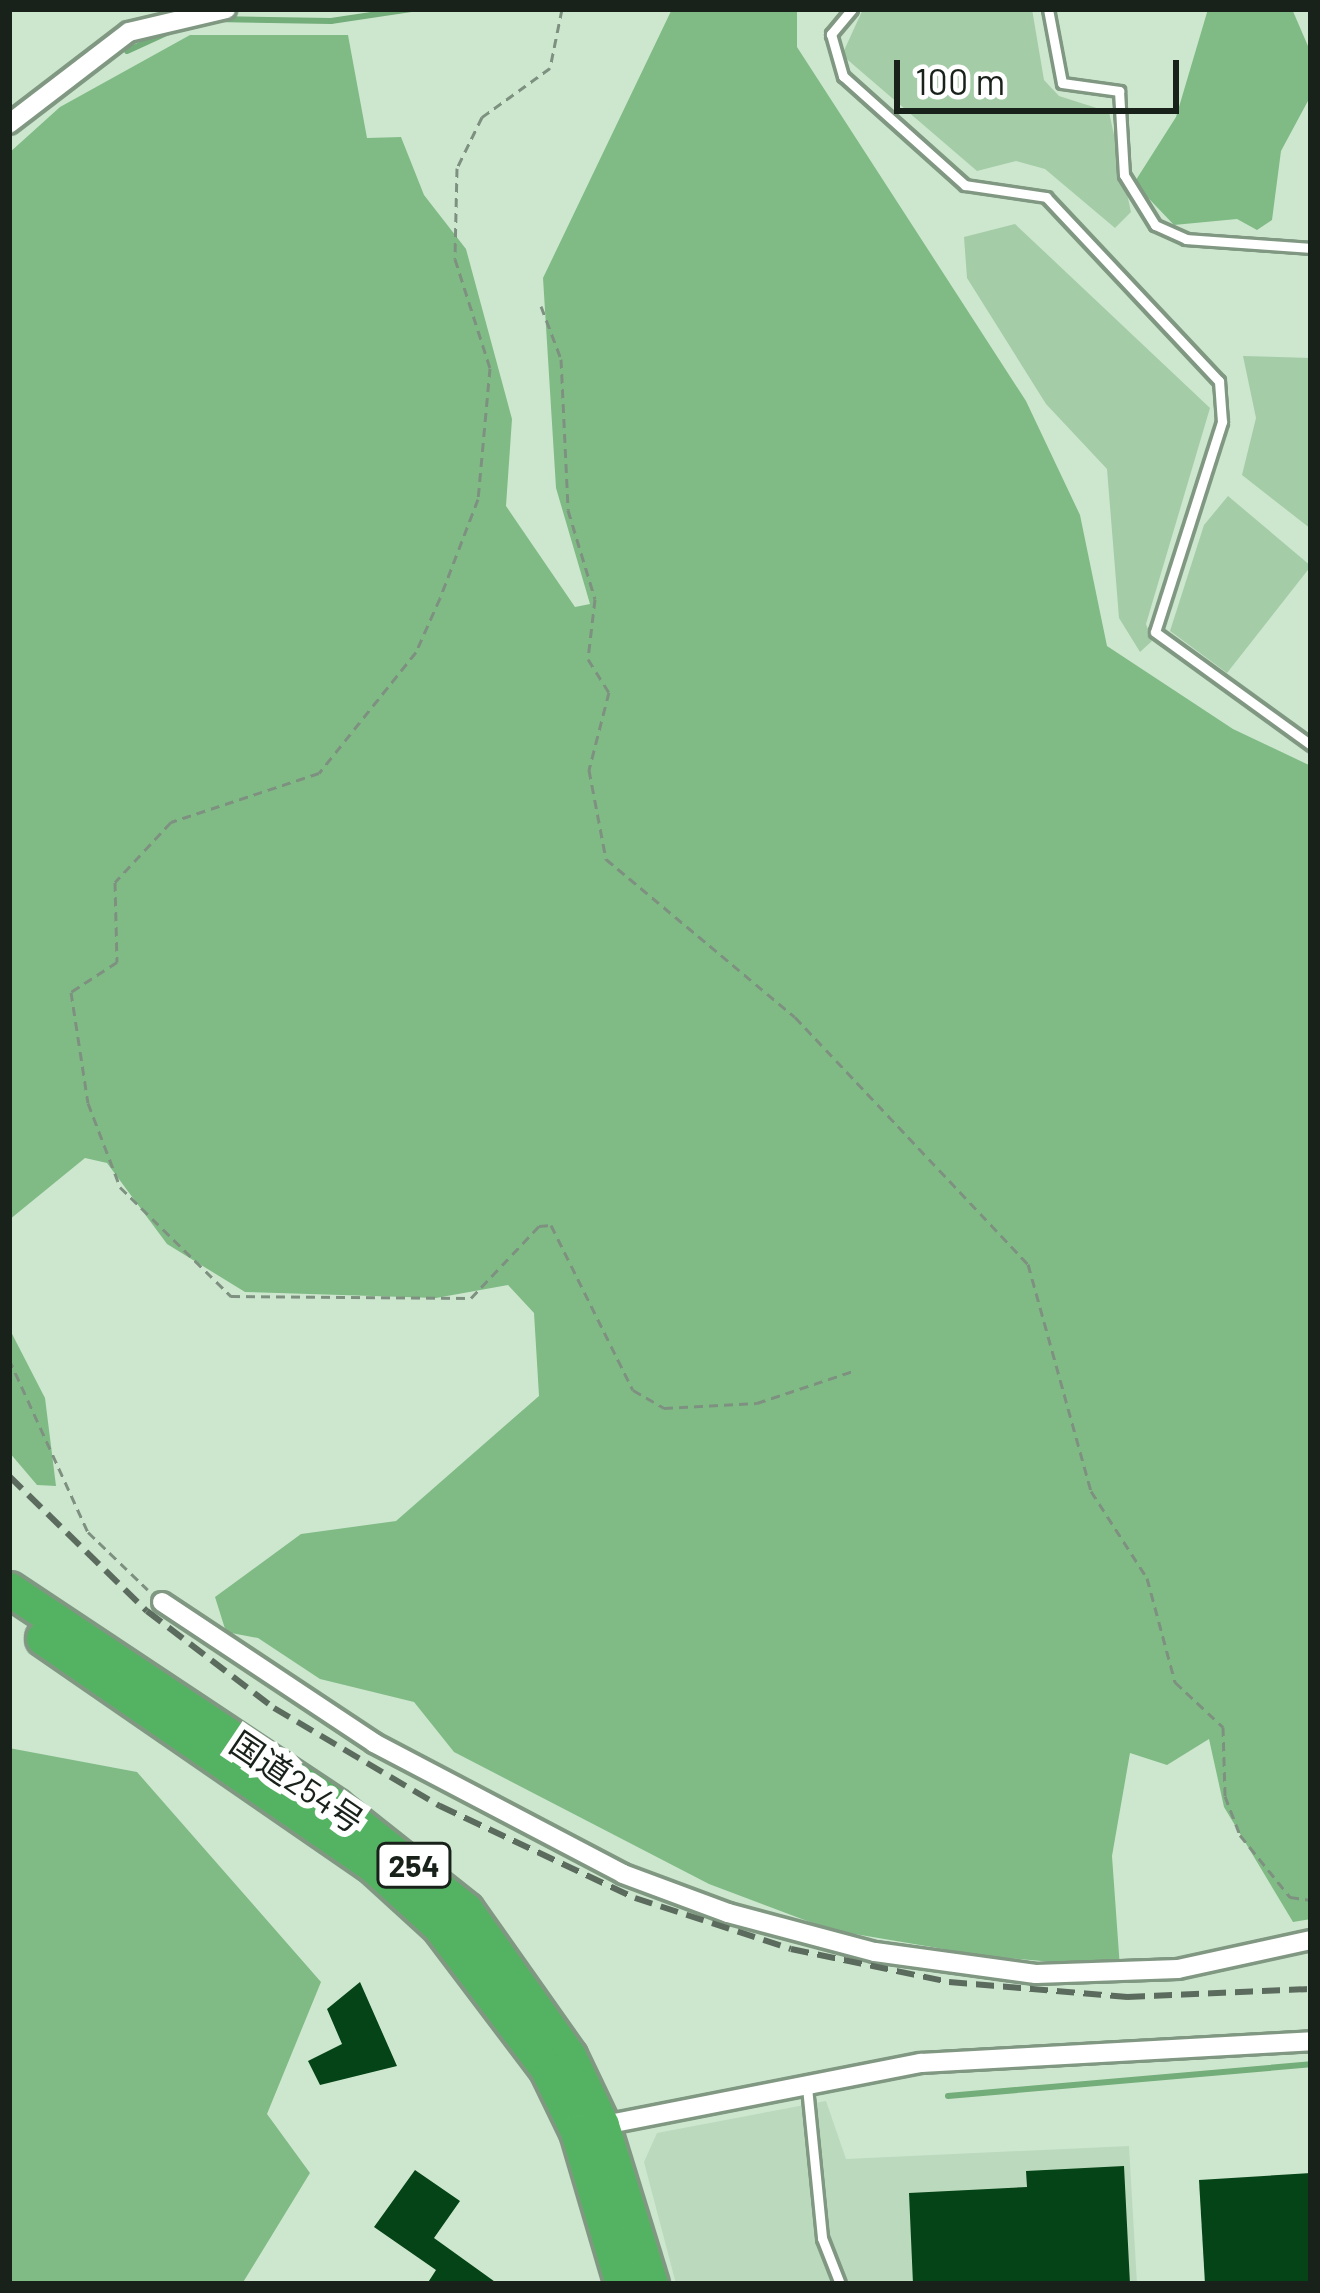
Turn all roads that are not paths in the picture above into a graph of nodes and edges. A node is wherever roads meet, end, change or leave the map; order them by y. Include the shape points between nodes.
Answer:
1 (226, 9) edge
2 (852, 9) edge
3 (1048, 9) edge
4 (9, 124) edge
5 (1311, 248) edge
6 (1311, 745) edge
7 (9, 1589) edge
8 (162, 1602) road end
9 (9, 1612) edge
10 (1311, 1940) edge
11 (1311, 2041) edge
12 (807, 2087) junction
13 (590, 2128) junction
14 (622, 2284) edge
15 (651, 2284) edge
16 (840, 2284) edge

1 - 4 street via 129,32
2 - 6 lane via 831,34 843,76 965,185 1046,197 1150,297 1220,382 1222,422 1155,632
3 - 5 lane via 1062,83 1119,91 1124,175 1155,225 1186,239
7 - 13 highway, 国道254号 / 254 via 335,1806 466,1910 531,1991
8 - 10 street via 374,1744 609,1868 728,1912 875,1952 1036,1974 1178,1970
9 - 13 highway, 国道254号 / 254 via 371,1864 439,1926 502,2001
11 - 12 street via 934,2061
12 - 13 street
12 - 16 lane via 822,2238
13 - 14 highway, 国道254号 / 254
13 - 15 highway, 国道254号 / 254

